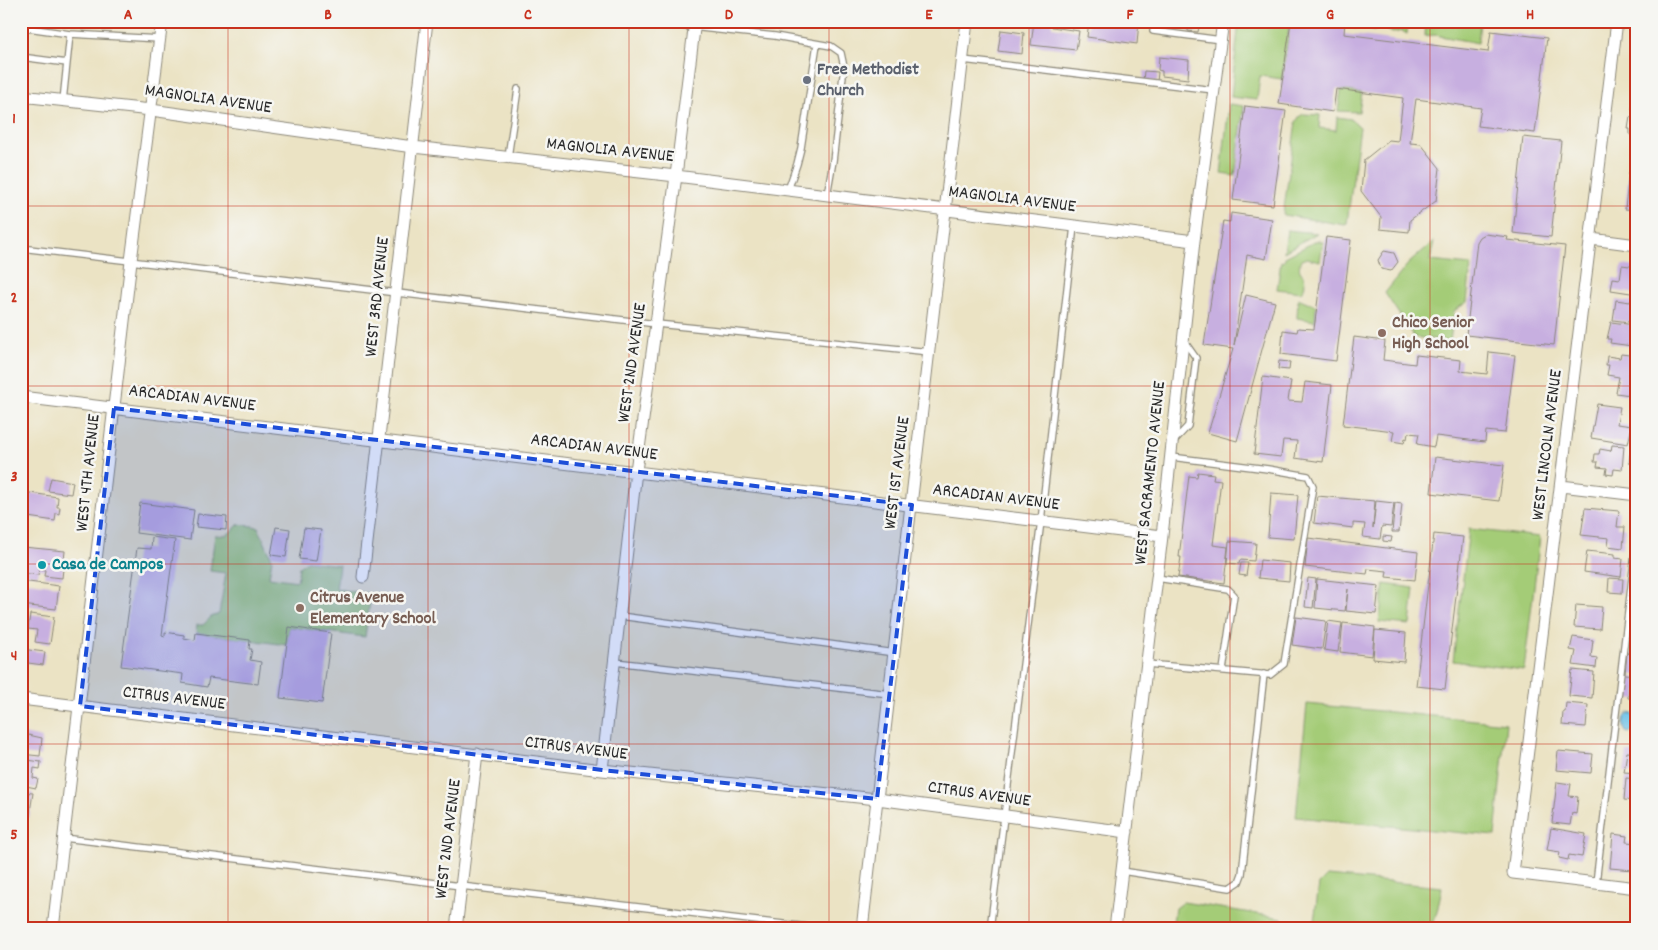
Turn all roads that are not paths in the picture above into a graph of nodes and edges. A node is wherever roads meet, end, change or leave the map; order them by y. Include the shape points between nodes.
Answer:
1 (162, 21) edge
2 (427, 21) edge
3 (636, 21) edge
4 (967, 21) edge
5 (1223, 21) edge
6 (1617, 21) edge
7 (694, 25) edge
8 (21, 27) edge
9 (1153, 31) dead end
10 (70, 34) junction
11 (160, 39) junction
12 (1221, 40) junction
13 (817, 44) junction
14 (21, 57) edge
15 (962, 60) junction
16 (67, 63) junction
17 (518, 89) dead end
18 (1214, 90) junction
19 (21, 96) edge
20 (63, 101) junction
21 (151, 110) junction
22 (412, 147) junction
23 (508, 157) junction
24 (676, 176) junction
25 (788, 190) junction
26 (827, 195) junction
27 (946, 210) junction
28 (1074, 226) junction
29 (1591, 239) junction
30 (1194, 241) junction
31 (1637, 245) edge
32 (21, 248) edge
33 (131, 261) junction
34 (396, 293) junction
35 (656, 324) junction
36 (930, 352) junction
37 (21, 397) edge
38 (114, 408) junction
39 (379, 440) junction
40 (1171, 457) junction
41 (636, 471) junction
42 (1560, 486) junction
43 (1637, 495) edge
44 (912, 505) junction
45 (1041, 521) junction
46 (1162, 536) junction
47 (1637, 536) edge
48 (363, 577) dead end
49 (1157, 578) junction
50 (620, 616) junction
51 (895, 653) junction
52 (615, 662) junction
53 (1147, 664) junction
54 (1222, 670) junction
55 (1267, 674) junction
56 (890, 694) junction
57 (21, 699) edge
58 (80, 706) junction
59 (477, 754) junction
60 (602, 770) junction
61 (878, 799) junction
62 (1004, 816) junction
63 (1127, 832) junction
64 (64, 838) junction
65 (1122, 871) junction
66 (1596, 883) junction
67 (461, 886) junction
68 (1637, 888) edge
69 (53, 929) edge
70 (456, 929) edge
71 (826, 929) edge
72 (862, 929) edge
73 (990, 929) edge
74 (1115, 929) edge

1 - 11 street, WEST 4TH AVENUE
2 - 22 street, WEST 3RD AVENUE
3 - 7 lane
4 - 15 street, WEST 1ST AVENUE
5 - 12 street, WEST SACRAMENTO AVENUE
6 - 29 street, WEST LINCOLN AVENUE
7 - 13 lane
7 - 24 street, WEST 2ND AVENUE
8 - 10 lane
9 - 12 lane
10 - 11 lane
10 - 16 lane
11 - 21 street, WEST 4TH AVENUE
12 - 18 street, WEST SACRAMENTO AVENUE
13 - 25 lane via 801,148
13 - 26 lane via 831,46 841,53 844,67
14 - 16 lane
15 - 18 lane
15 - 27 street, WEST 1ST AVENUE
16 - 20 lane
17 - 23 lane
18 - 30 street, WEST SACRAMENTO AVENUE
19 - 20 street, MAGNOLIA AVENUE
20 - 21 street, MAGNOLIA AVENUE
21 - 22 street, MAGNOLIA AVENUE
21 - 33 street, WEST 4TH AVENUE
22 - 23 street, MAGNOLIA AVENUE
22 - 34 street, WEST 3RD AVENUE
23 - 24 street, MAGNOLIA AVENUE
24 - 25 street, MAGNOLIA AVENUE
24 - 35 street, WEST 2ND AVENUE
25 - 26 street, MAGNOLIA AVENUE
26 - 27 street, MAGNOLIA AVENUE
27 - 28 street, MAGNOLIA AVENUE
27 - 36 street, WEST 1ST AVENUE
28 - 30 street, MAGNOLIA AVENUE
28 - 45 lane
29 - 31 street
29 - 42 street, WEST LINCOLN AVENUE
30 - 40 street, WEST SACRAMENTO AVENUE
32 - 33 lane
33 - 34 lane
33 - 38 street, WEST 4TH AVENUE
34 - 35 lane
34 - 39 street, WEST 3RD AVENUE
35 - 36 lane
35 - 41 street, WEST 2ND AVENUE
36 - 44 street, WEST 1ST AVENUE
37 - 38 street, ARCADIAN AVENUE
38 - 39 street, ARCADIAN AVENUE
38 - 58 street, WEST 4TH AVENUE
39 - 41 street, ARCADIAN AVENUE
39 - 48 street, WEST 3RD AVENUE
40 - 46 street, WEST SACRAMENTO AVENUE
40 - 55 lane via 1308,476 1314,486 1284,664
41 - 44 street, ARCADIAN AVENUE
41 - 50 street, WEST 2ND AVENUE
42 - 43 street
42 - 66 street, WEST LINCOLN AVENUE via 1514,873
44 - 45 street, ARCADIAN AVENUE
44 - 51 street, WEST 1ST AVENUE
45 - 46 street, ARCADIAN AVENUE
45 - 62 lane
46 - 49 street, WEST SACRAMENTO AVENUE
47 - 66 lane
49 - 53 street, WEST SACRAMENTO AVENUE
49 - 54 lane via 1228,589 1234,595
50 - 51 lane
50 - 52 street, WEST 2ND AVENUE
51 - 56 street, WEST 1ST AVENUE
52 - 56 lane
52 - 60 street, WEST 2ND AVENUE
53 - 54 lane
53 - 63 street, WEST SACRAMENTO AVENUE
54 - 55 lane
55 - 65 lane via 1239,882 1230,888
56 - 61 street, WEST 1ST AVENUE
57 - 58 street, CITRUS AVENUE
58 - 59 street, CITRUS AVENUE
58 - 64 street, WEST 4TH AVENUE
59 - 60 street, CITRUS AVENUE
59 - 67 street, WEST 2ND AVENUE
60 - 61 street, CITRUS AVENUE
61 - 62 street, CITRUS AVENUE
61 - 72 street, WEST 1ST AVENUE
62 - 63 street, CITRUS AVENUE
62 - 73 lane
63 - 65 street, WEST SACRAMENTO AVENUE
64 - 67 lane
64 - 69 street, WEST 4TH AVENUE
65 - 74 street, WEST SACRAMENTO AVENUE
66 - 68 street
67 - 70 street, WEST 2ND AVENUE
67 - 71 lane

